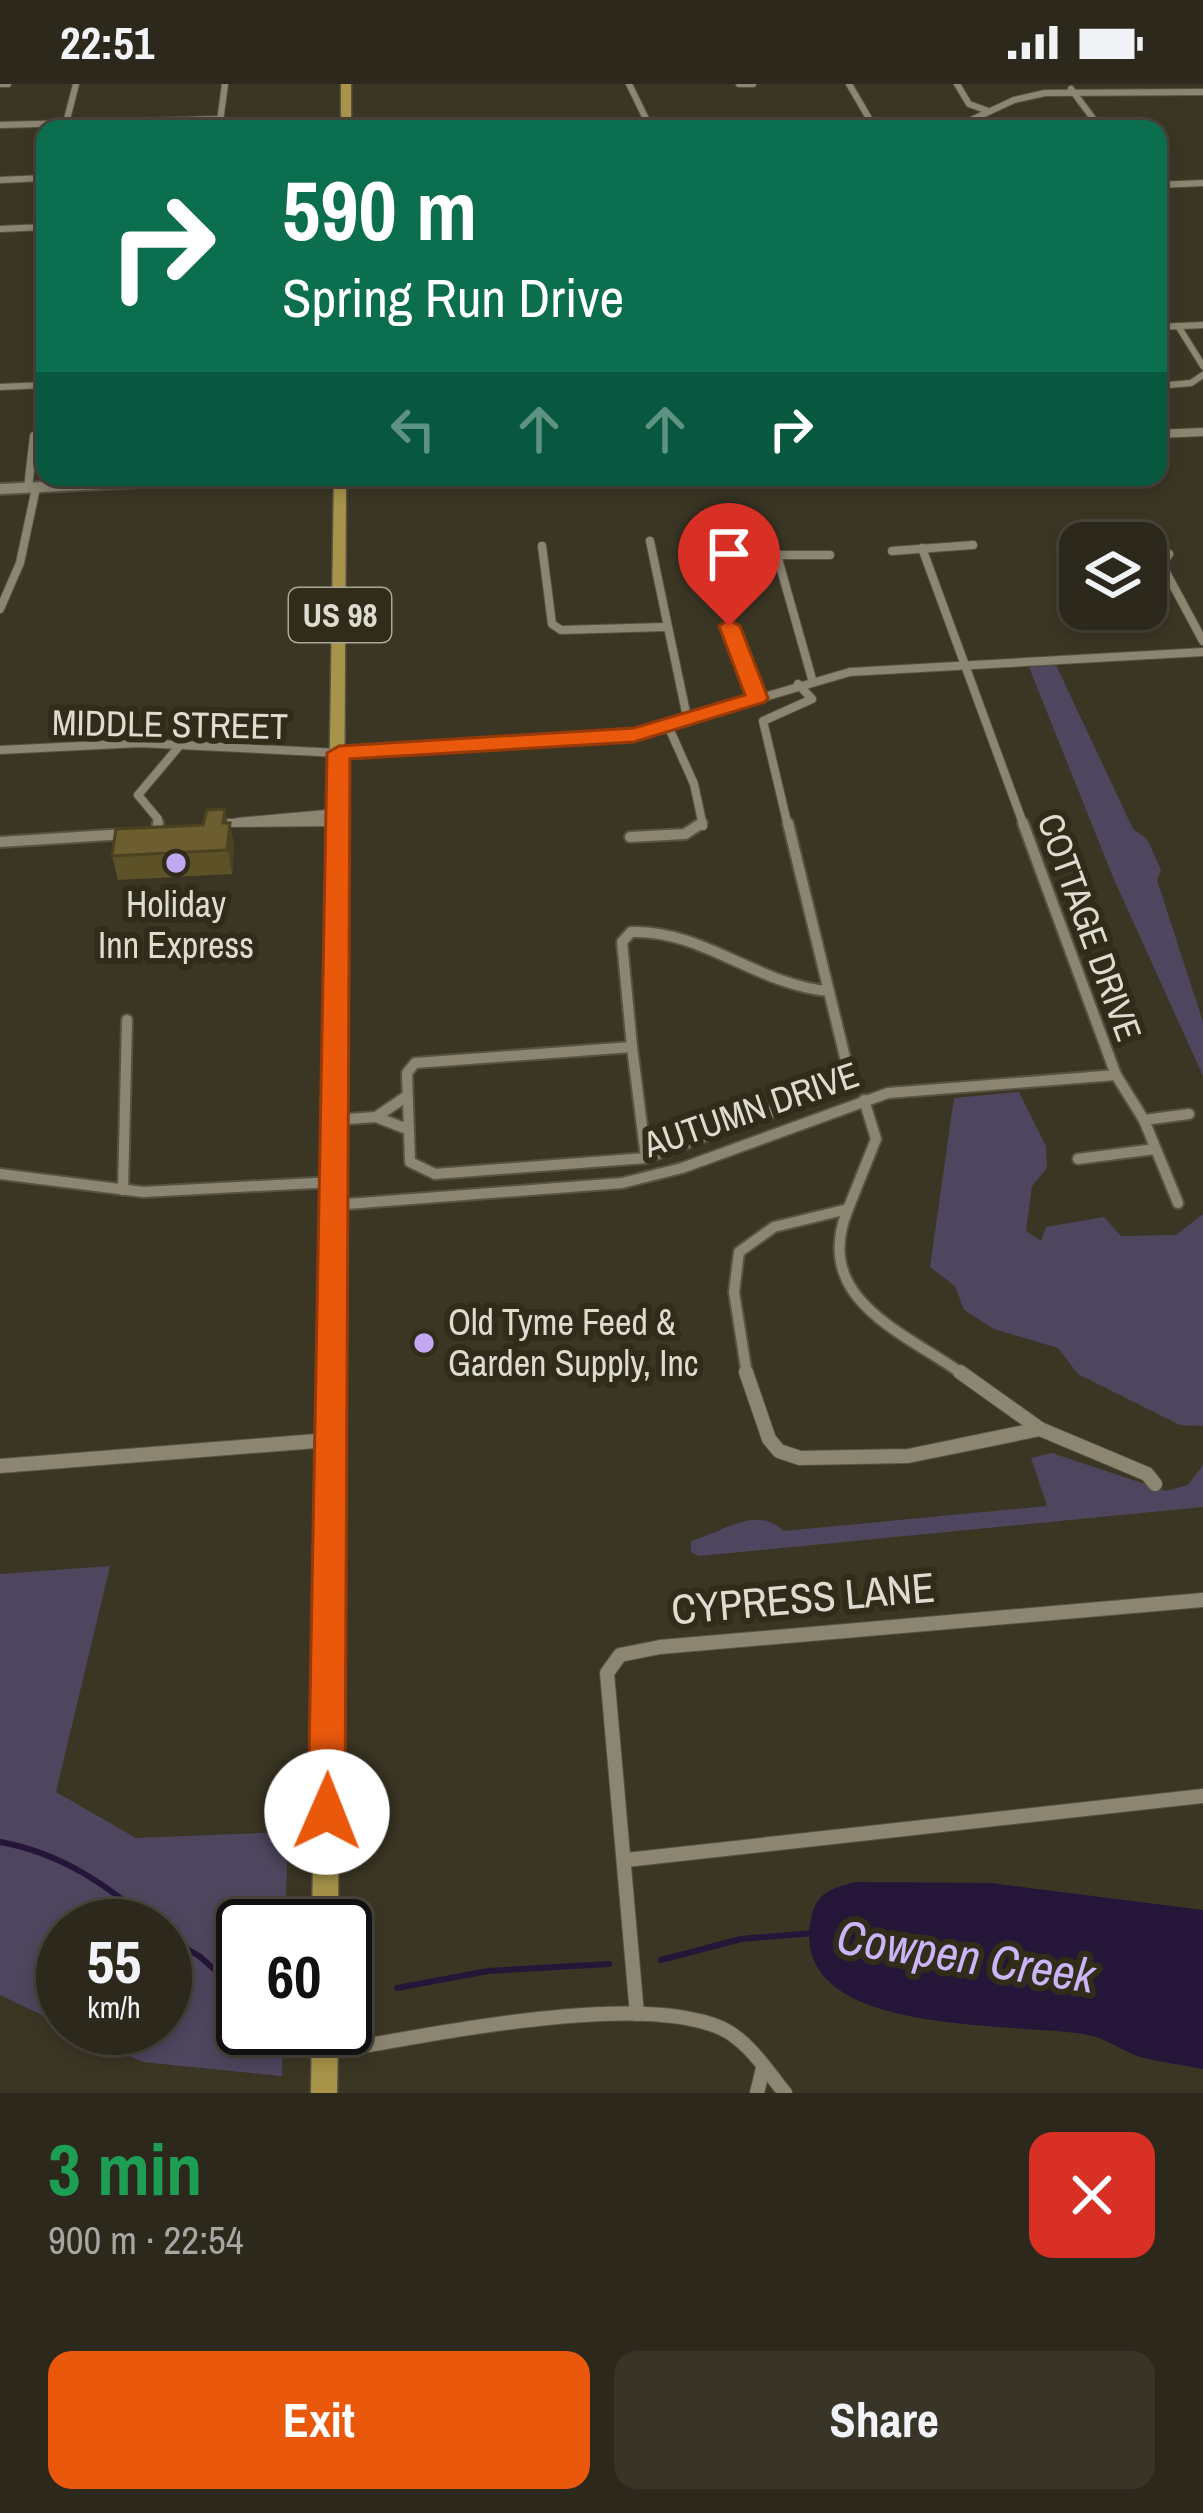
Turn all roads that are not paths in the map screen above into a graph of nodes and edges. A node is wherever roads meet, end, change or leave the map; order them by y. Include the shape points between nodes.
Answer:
1 (76, 84) edge
2 (225, 84) edge
3 (346, 84) edge
4 (629, 84) edge
5 (739, 84) edge
6 (753, 84) edge
7 (849, 84) edge
8 (957, 84) edge
9 (1070, 87) edge
10 (1203, 92) edge
11 (988, 111) junction
12 (220, 119) joint
13 (67, 120) edge
14 (198, 120) edge
15 (346, 120) edge
16 (649, 120) edge
17 (869, 120) edge
18 (970, 120) edge
19 (1095, 120) edge
20 (0, 125) edge
21 (36, 126) edge
22 (36, 178) edge
23 (0, 180) edge
24 (1203, 184) edge
25 (1167, 185) edge
26 (36, 227) edge
27 (0, 229) edge
28 (1203, 325) edge
29 (1178, 326) junction
30 (1167, 327) edge
31 (1203, 366) edge
32 (1203, 375) edge
33 (36, 385) edge
34 (1167, 385) edge
35 (0, 387) edge
36 (1203, 432) edge
37 (1167, 434) edge
38 (34, 436) dead end
39 (71, 486) edge
40 (340, 486) edge
41 (32, 488) junction
42 (0, 490) edge
43 (650, 541) dead end
44 (974, 545) dead end
45 (542, 546) dead end
46 (922, 548) junction
47 (892, 551) dead end
48 (830, 555) dead end
49 (1167, 574) edge
50 (0, 609) edge
51 (729, 626) dead end
52 (665, 627) junction
53 (1203, 641) edge
54 (1203, 652) edge
55 (963, 664) junction
56 (812, 679) junction
57 (798, 684) junction
58 (757, 698) junction
59 (688, 722) junction
60 (669, 728) junction
61 (181, 744) junction
62 (0, 750) edge
63 (339, 753) junction
64 (337, 817) junction
65 (207, 826) edge
66 (176, 830) edge
67 (158, 831) junction
68 (630, 837) dead end
69 (0, 842) edge
70 (828, 991) junction
71 (127, 1020) dead end
72 (632, 1046) junction
73 (1116, 1075) junction
74 (407, 1096) junction
75 (865, 1100) junction
76 (1189, 1114) dead end
77 (376, 1117) junction
78 (334, 1120) junction
79 (1144, 1120) junction
80 (407, 1129) junction
81 (1155, 1149) junction
82 (646, 1158) junction
83 (1078, 1159) dead end
84 (0, 1174) edge
85 (334, 1182) junction
86 (123, 1190) junction
87 (1178, 1203) dead end
88 (334, 1204) junction
89 (848, 1209) junction
90 (1040, 1429) junction
91 (332, 1440) junction
92 (0, 1466) edge
93 (1155, 1484) dead end
94 (1203, 1600) edge
95 (1203, 1796) edge
96 (626, 1860) junction
97 (325, 1899) edge
98 (637, 2014) junction
99 (372, 2036) edge
100 (325, 2055) edge
101 (763, 2068) junction
102 (324, 2093) edge
103 (757, 2093) edge
104 (785, 2093) edge

1 - 13 street
2 - 12 street
3 - 15 main road
4 - 16 street
5 - 6 street
7 - 17 street
8 - 11 street via 969,104
9 - 10 street
9 - 11 street
9 - 19 street
11 - 18 street
12 - 14 street
20 - 21 street
22 - 23 street
24 - 25 street
26 - 27 street
28 - 29 street
29 - 30 street
29 - 31 street
32 - 34 street
33 - 35 street
36 - 37 street
38 - 41 street
39 - 41 street
40 - 63 main road, US 98
41 - 42 street
41 - 50 street via 20,563
43 - 52 street
44 - 46 street
45 - 52 street via 552,624 561,630
46 - 47 street
46 - 55 street, COTTAGE DRIVE
48 - 56 street via 777,556
49 - 53 street
51 - 58 street
52 - 59 street
54 - 55 street, MIDDLE STREET
55 - 56 street, MIDDLE STREET
55 - 73 street, COTTAGE DRIVE
56 - 57 street, MIDDLE STREET
57 - 58 street, MIDDLE STREET
57 - 70 street via 812,699 763,721
58 - 59 street, MIDDLE STREET
59 - 60 street, MIDDLE STREET
60 - 63 street, MIDDLE STREET
60 - 68 street via 703,826
61 - 62 street, MIDDLE STREET
61 - 63 street, MIDDLE STREET
61 - 67 street via 172,766 138,795
63 - 64 main road, US 98
64 - 65 street
64 - 78 main road, US 98
66 - 67 street
67 - 69 street
70 - 72 street via 794,987 658,932 631,932 622,942
70 - 82 street via 850,1082
71 - 86 street
72 - 74 street via 423,1060 407,1072
72 - 82 street
73 - 75 street, AUTUMN DRIVE
73 - 79 street, COTTAGE DRIVE
74 - 77 street
74 - 80 street
75 - 88 street, AUTUMN DRIVE via 653,1177
75 - 89 street via 876,1138
76 - 79 street
77 - 78 street
77 - 80 street
78 - 85 main road, US 98
79 - 81 street, COTTAGE DRIVE
80 - 82 street via 410,1162 426,1173
81 - 83 street
81 - 87 street, COTTAGE DRIVE
84 - 86 street
85 - 86 street
85 - 88 main road, US 98
88 - 91 main road, US 98
89 - 90 street via 834,1253 852,1296
89 - 90 street via 767,1232 735,1263 756,1419 769,1443 793,1456 850,1459 1006,1442
90 - 93 street
91 - 92 street
91 - 97 main road, US 98
94 - 96 street, CYPRESS LANE via 620,1655 607,1673
95 - 96 street
96 - 98 street, CYPRESS LANE
98 - 99 street
98 - 101 street via 717,2026
100 - 102 main road
101 - 103 street
101 - 104 street

